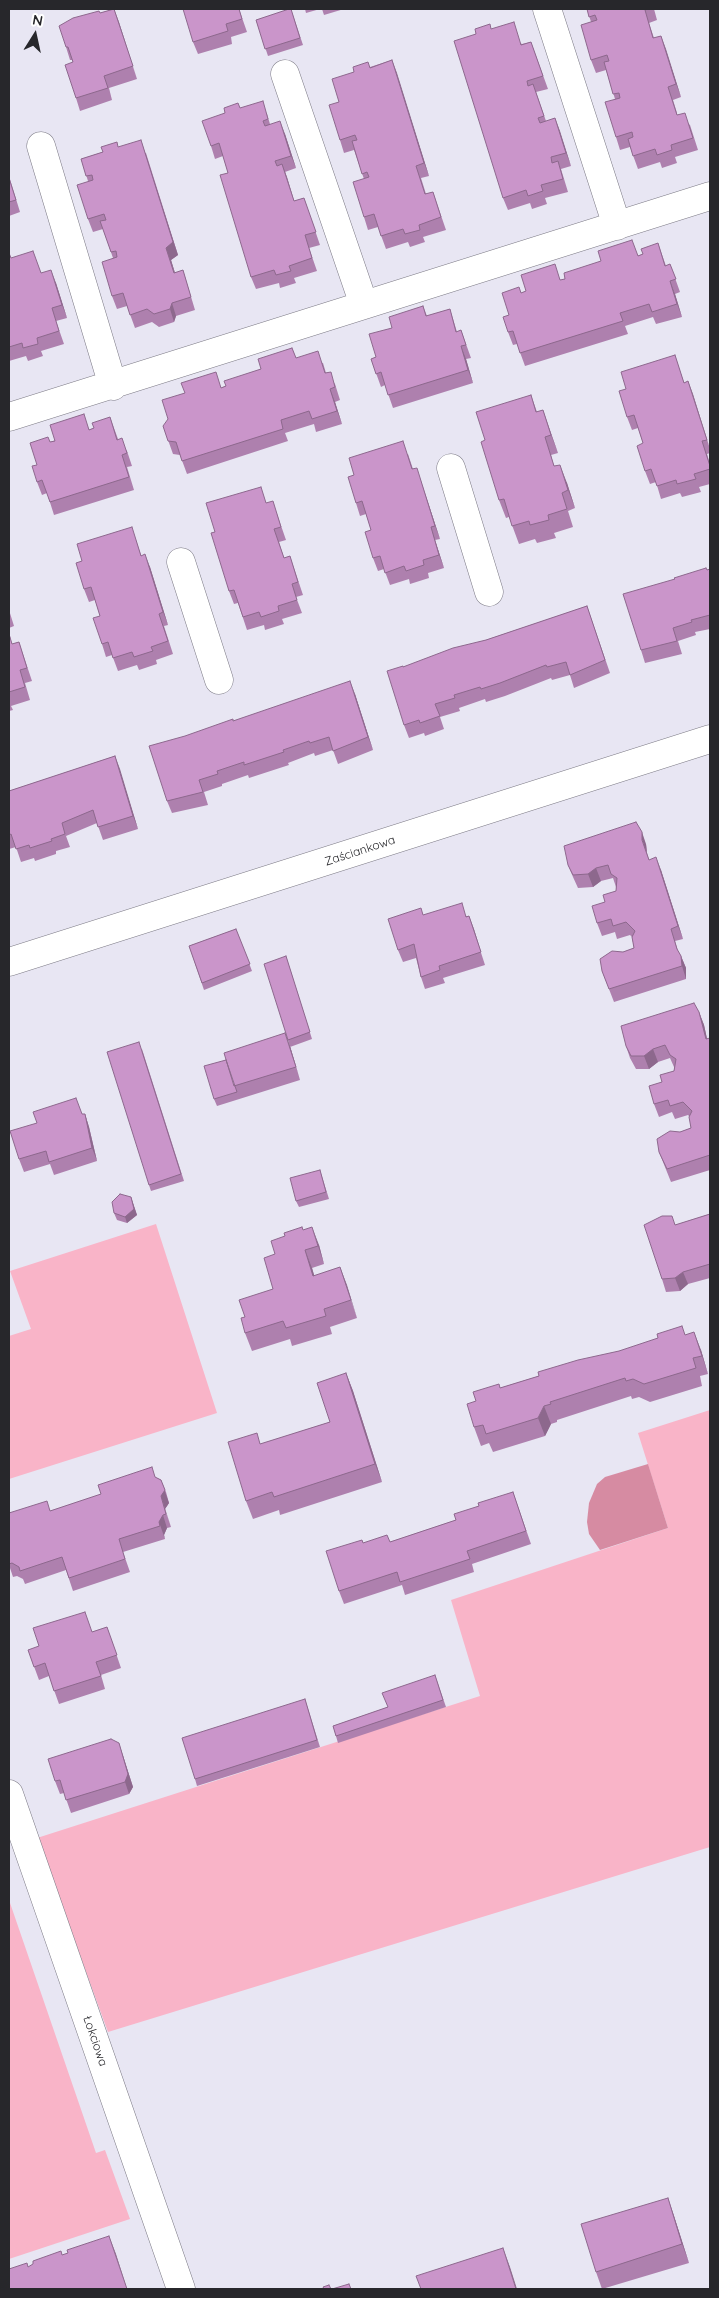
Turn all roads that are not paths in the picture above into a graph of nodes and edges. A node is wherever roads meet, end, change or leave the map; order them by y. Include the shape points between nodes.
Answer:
1 (547, 9) edge
2 (285, 74) dead end
3 (41, 146) dead end
4 (710, 196) edge
5 (617, 226) junction
6 (364, 305) junction
7 (113, 386) junction
8 (9, 417) edge
9 (451, 468) dead end
10 (181, 562) dead end
11 (489, 592) dead end
12 (219, 680) dead end
13 (710, 739) edge
14 (9, 962) edge
15 (9, 1794) edge
16 (181, 2289) edge

1 - 5 street
2 - 6 street
3 - 7 street
4 - 5 street
5 - 6 street
6 - 7 street
7 - 8 street
9 - 11 street
10 - 12 street
13 - 14 street, Zaściankowa
15 - 16 street, Łokciowa

